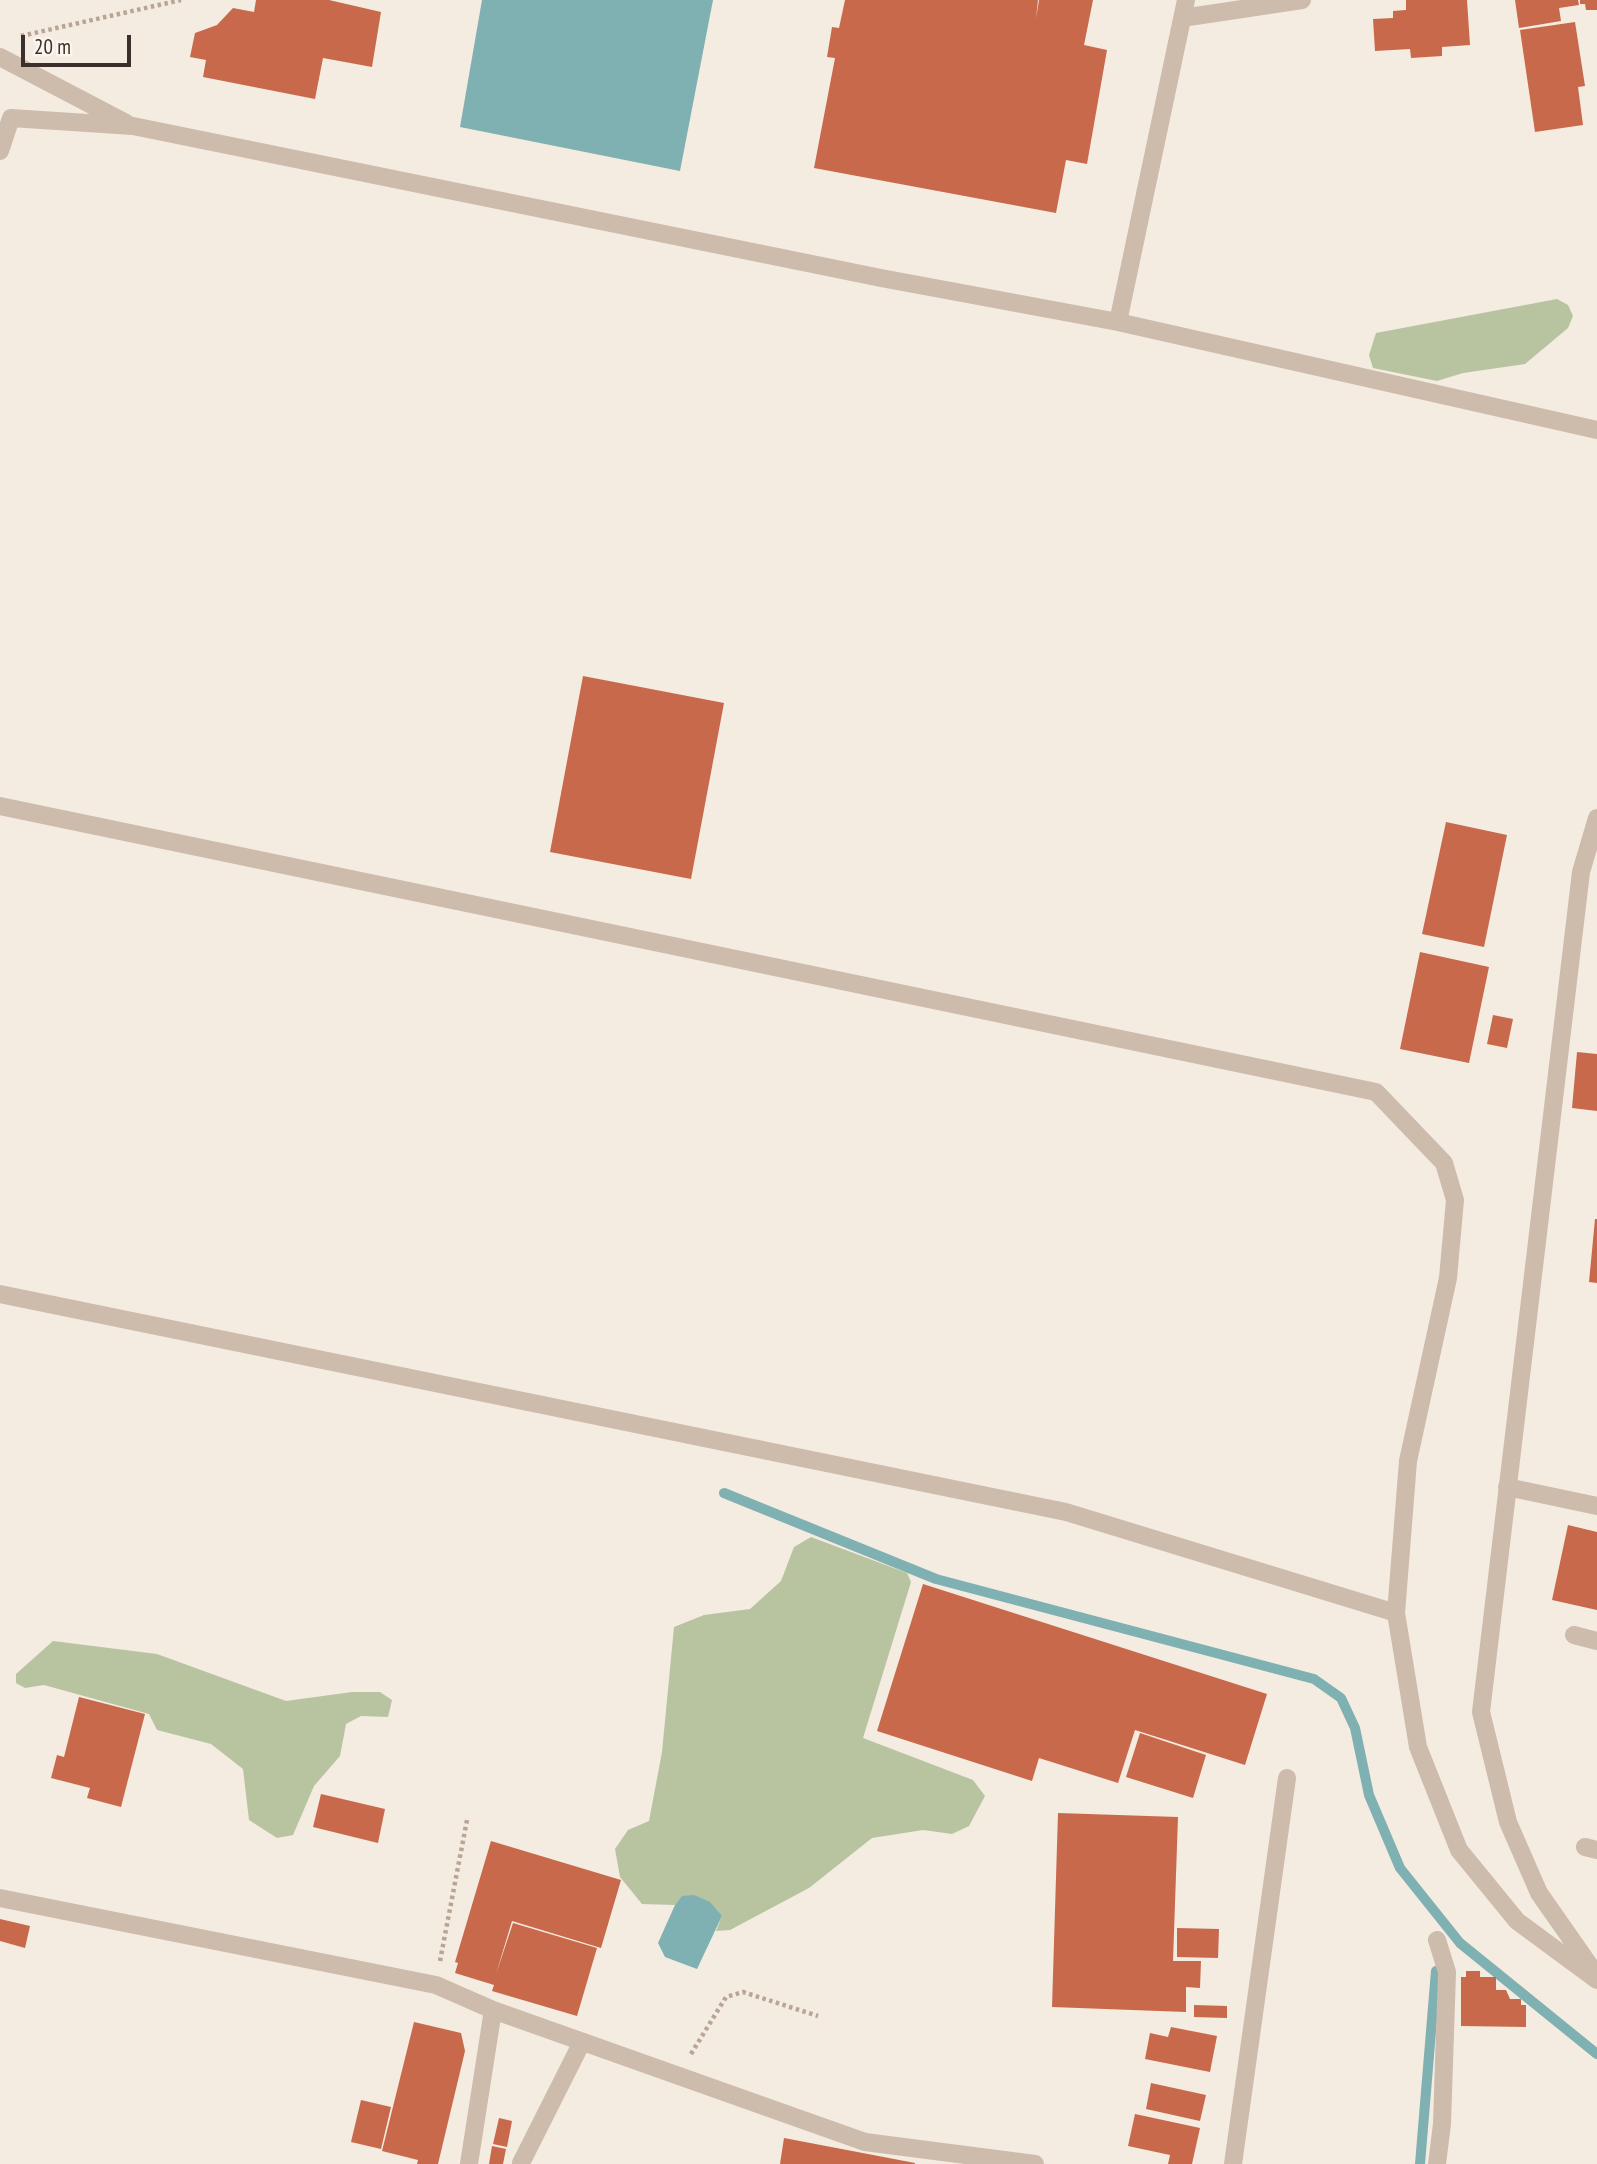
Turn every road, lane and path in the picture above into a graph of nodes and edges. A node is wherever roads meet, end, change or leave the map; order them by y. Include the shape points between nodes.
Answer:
1 (181, 0) edge
2 (1186, 0) edge
3 (1302, 0) edge
4 (1182, 18) junction
5 (12, 39) dead end
6 (0, 57) edge
7 (6, 116) edge
8 (133, 126) junction
9 (0, 152) edge
10 (1118, 322) junction
11 (1597, 430) edge
12 (0, 806) edge
13 (1597, 818) edge
14 (0, 1294) edge
15 (1507, 1487) junction
16 (1597, 1506) edge
17 (1396, 1613) junction
18 (1574, 1635) dead end
19 (1597, 1640) edge
20 (1287, 1778) dead end
21 (467, 1820) dead end
22 (0, 1898) edge
23 (1437, 1940) dead end
24 (1597, 1978) edge
25 (436, 1985) junction
26 (493, 2010) junction
27 (818, 2016) dead end
28 (582, 2042) junction
29 (677, 2075) junction
30 (521, 2163) edge
31 (469, 2164) edge
32 (1035, 2164) edge
33 (1233, 2164) edge
34 (1437, 2164) edge

1 - 5 path
2 - 4 street
3 - 4 street
4 - 10 street
6 - 8 street
7 - 8 street
7 - 9 street
8 - 10 street
10 - 11 street
12 - 17 street via 1376,1092 1444,1163 1455,1200 1448,1278 1408,1461
13 - 15 street via 1581,872
14 - 17 street via 1066,1512
15 - 16 street
15 - 24 street via 1481,1712 1508,1822 1539,1893
17 - 24 street via 1418,1746 1458,1850 1517,1922
18 - 19 street
20 - 33 street
21 - 25 path
22 - 25 street
23 - 34 street via 1447,1972
25 - 26 street
26 - 28 street
26 - 31 street
27 - 29 path via 743,1992 726,1997
28 - 29 street
28 - 30 street
29 - 32 street via 865,2142

